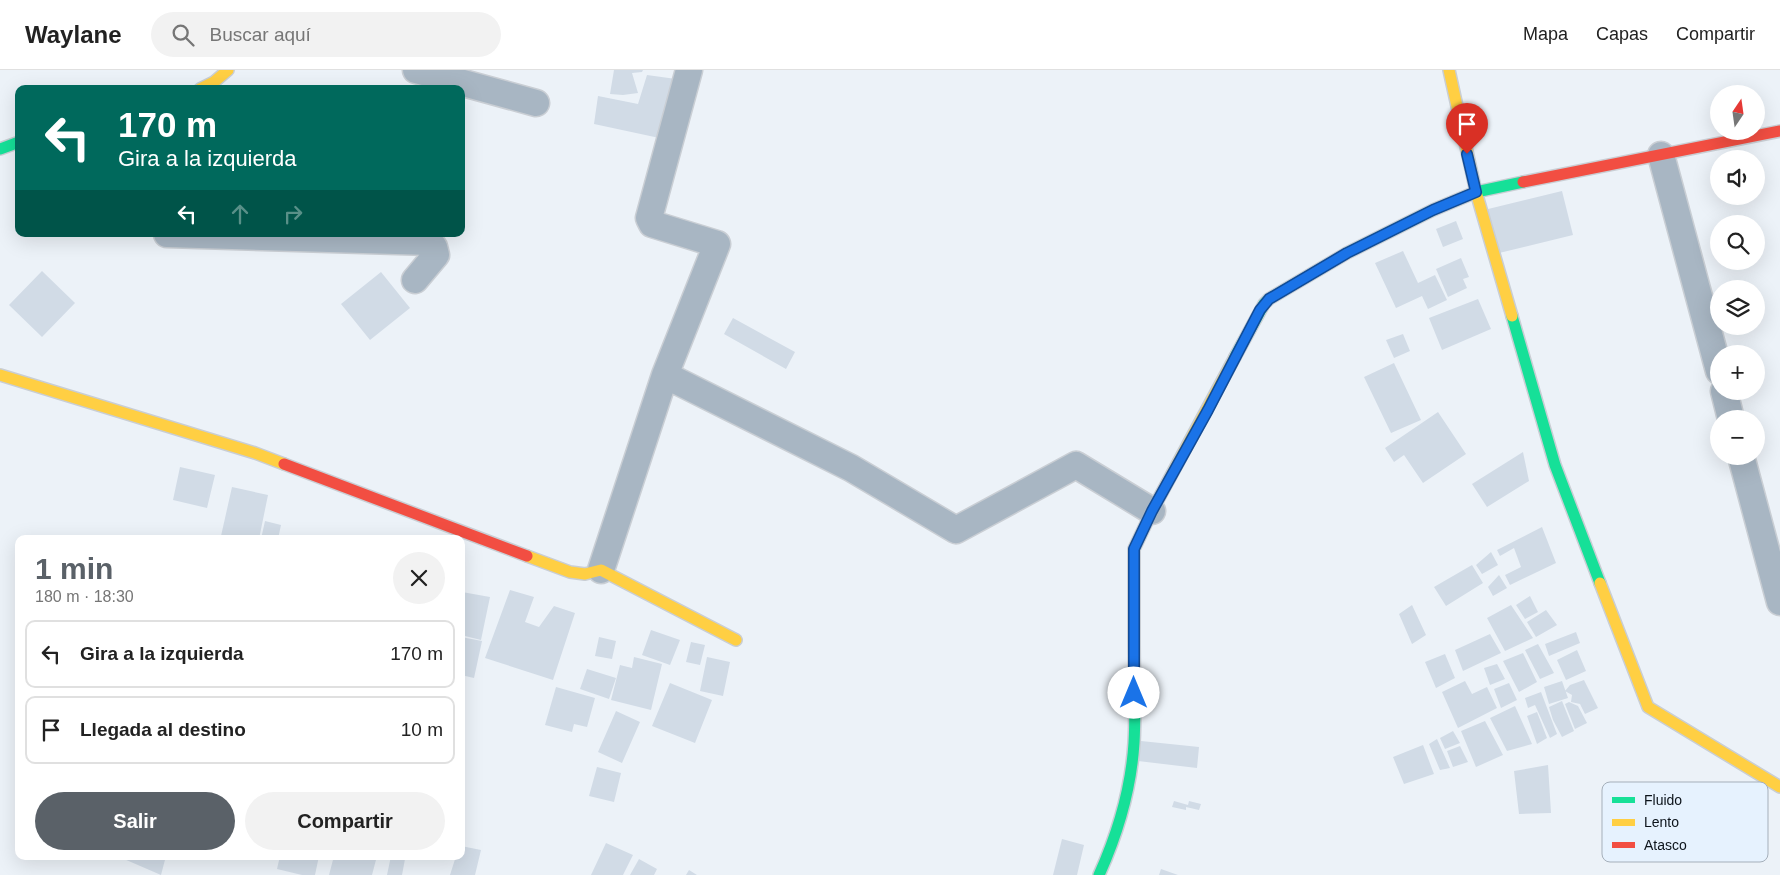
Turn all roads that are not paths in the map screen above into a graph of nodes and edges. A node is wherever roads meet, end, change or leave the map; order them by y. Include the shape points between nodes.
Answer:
1 (228, 70) edge
2 (416, 70) edge
3 (689, 70) edge
4 (1449, 70) edge
5 (208, 85) edge
6 (536, 103) dead end
7 (1780, 131) edge
8 (15, 143) edge
9 (0, 149) edge
10 (1661, 155) junction
11 (1476, 192) junction
12 (266, 237) edge
13 (415, 280) dead end
14 (1712, 345) edge
15 (0, 375) edge
16 (665, 375) junction
17 (1743, 465) edge
18 (1152, 511) junction
19 (601, 570) junction
20 (1780, 602) edge
21 (736, 640) dead end
22 (1780, 787) edge
23 (1099, 875) edge

1 - 5 street
2 - 6 street
3 - 16 street via 649,218 652,224 717,244
4 - 11 street
7 - 10 street
8 - 9 street
10 - 11 street
10 - 14 street
11 - 18 street via 1347,253 1269,299
11 - 22 street via 1555,465 1648,707
12 - 13 street via 430,242 436,255
15 - 19 street via 255,452 570,572 585,574
16 - 18 street via 851,468 956,530 1076,465
16 - 19 street
17 - 20 street
18 - 23 street via 1134,549 1132,767 1127,798
19 - 21 street

